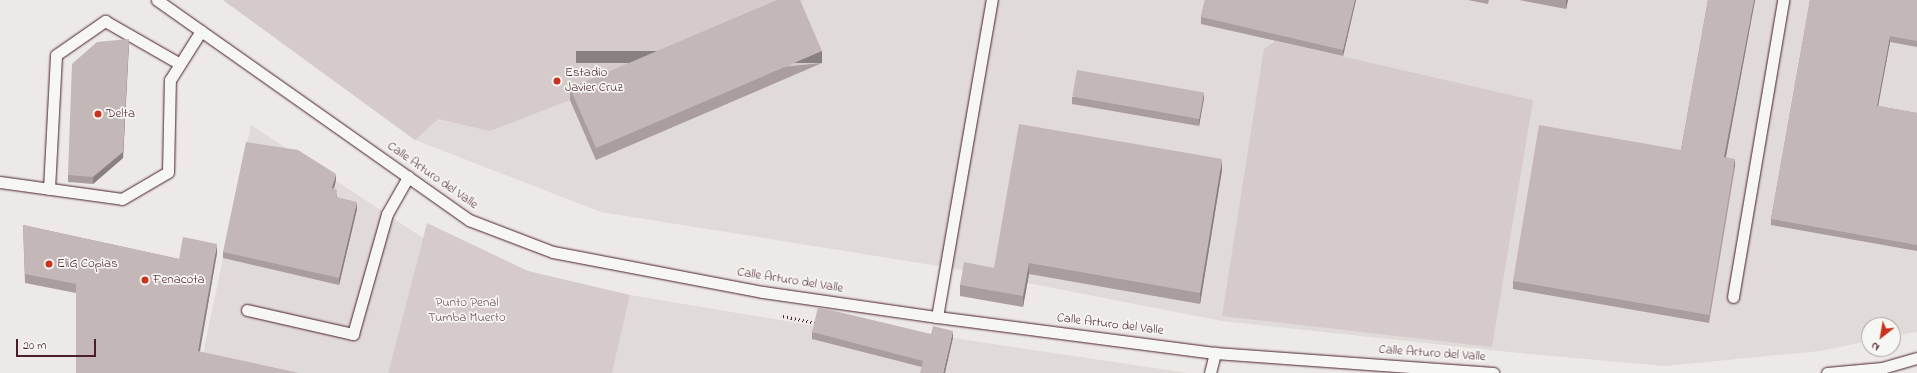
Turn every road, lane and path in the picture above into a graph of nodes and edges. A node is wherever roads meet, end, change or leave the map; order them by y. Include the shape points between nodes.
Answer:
1 (158, 0) edge
2 (992, 0) edge
3 (1782, 0) edge
4 (201, 31) junction
5 (180, 64) junction
6 (408, 177) junction
7 (0, 182) edge
8 (49, 189) junction
9 (1733, 296) dead end
10 (247, 310) dead end
11 (774, 315) dead end
12 (937, 318) junction
13 (819, 323) edge
14 (1215, 353) junction
15 (1917, 358) edge
16 (1210, 373) edge
17 (1493, 373) edge
18 (1827, 373) edge

1 - 4 lane, Calle Arturo del Valle
2 - 12 lane
3 - 9 lane
4 - 5 lane
4 - 6 lane, Calle Arturo del Valle
5 - 8 lane via 170,80 168,172 122,199
5 - 8 lane via 105,21 56,55
6 - 10 lane via 387,214 354,334
6 - 12 lane, Calle Arturo del Valle via 469,220 553,252 763,292
7 - 8 lane
11 - 13 path
12 - 14 lane, Calle Arturo del Valle
14 - 16 lane
14 - 17 lane, Calle Arturo del Valle
15 - 18 lane via 1882,368

